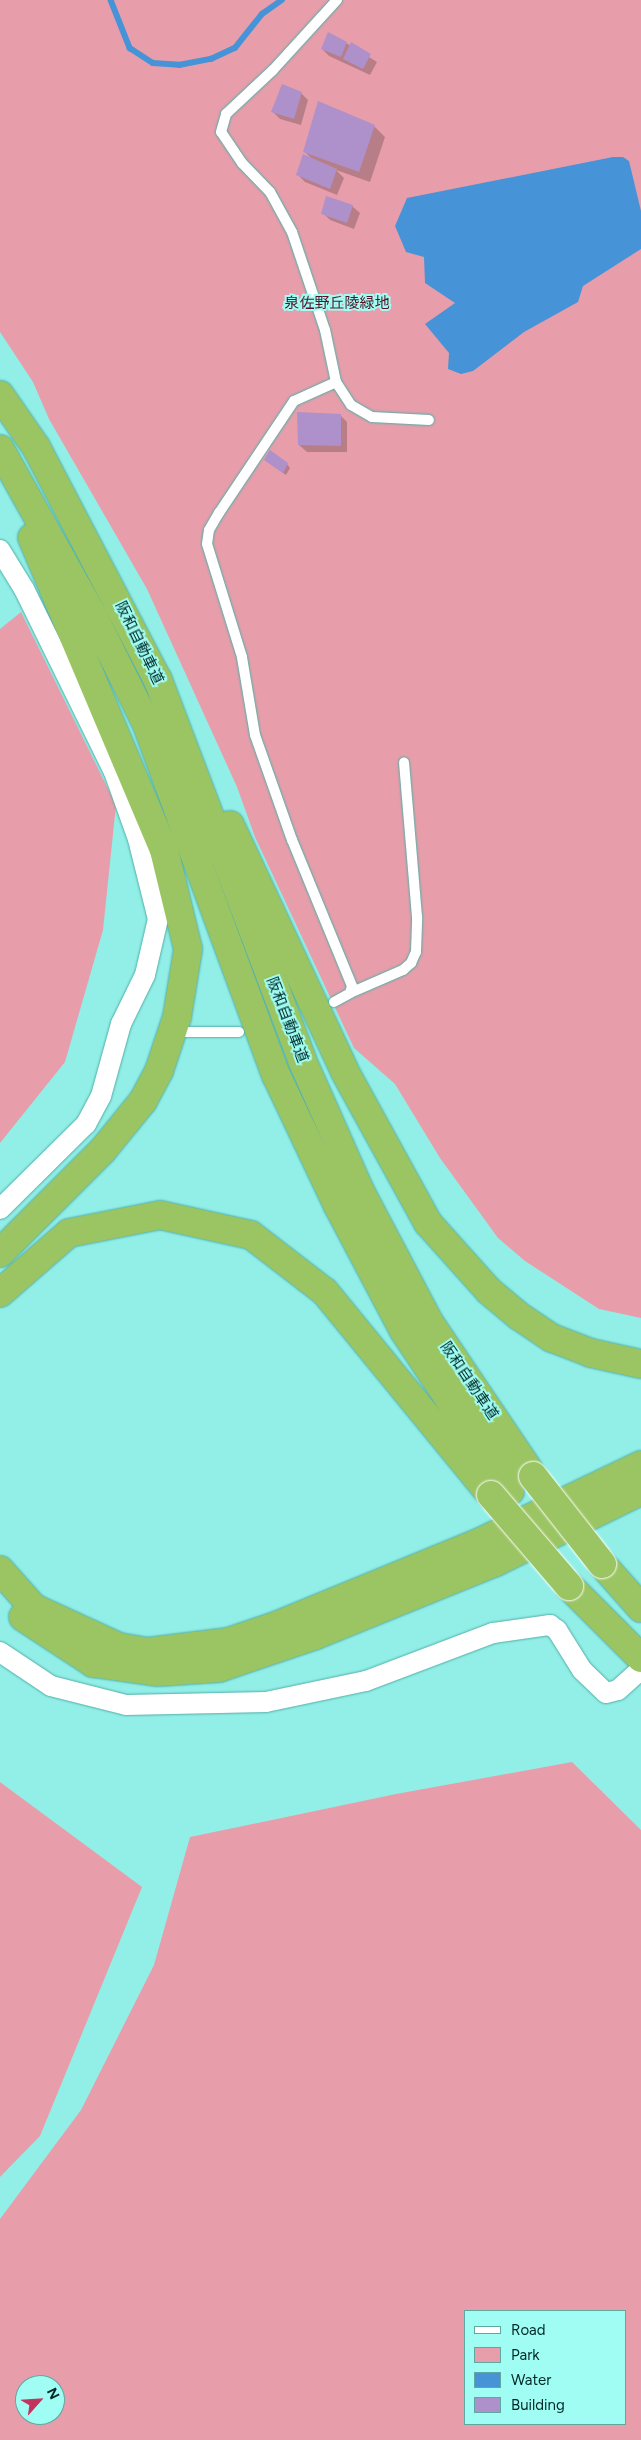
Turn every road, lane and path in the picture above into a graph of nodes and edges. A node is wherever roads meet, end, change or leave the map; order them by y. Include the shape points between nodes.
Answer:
1 (337, 0) edge
2 (336, 382) junction
3 (0, 395) edge
4 (429, 420) dead end
5 (0, 449) edge
6 (0, 464) edge
7 (0, 550) edge
8 (84, 625) junction
9 (158, 680) junction
10 (404, 763) dead end
11 (350, 993) junction
12 (334, 1002) dead end
13 (182, 1032) dead end
14 (239, 1032) dead end
15 (0, 1209) edge
16 (0, 1253) edge
17 (0, 1293) edge
18 (641, 1364) edge
19 (641, 1465) edge
20 (641, 1491) edge
21 (500, 1493) junction
22 (0, 1570) edge
23 (573, 1582) junction
24 (0, 1598) edge
25 (641, 1608) edge
26 (641, 1648) edge
27 (0, 1652) edge
28 (641, 1658) edge
29 (641, 1669) edge

1 - 2 lane via 273,70 226,114 221,132 242,163 270,192 292,232 325,330
2 - 4 lane via 351,405 372,417
2 - 11 lane via 294,401 218,513 208,530 207,544 242,657 255,735 292,840 352,986
3 - 9 highway, 阪和自動車道 via 36,447
5 - 8 highway, 阪和自動車道
6 - 8 highway
7 - 15 street via 24,589 114,772 138,839 158,919 132,1017 101,1096 86,1124
8 - 16 highway via 164,850 188,949 178,1017 159,1071 143,1101 103,1150
8 - 21 highway, 阪和自動車道 via 147,725 251,1010 306,1141 404,1331
9 - 18 highway via 240,844 345,1072 428,1223 489,1291 552,1338 591,1353
9 - 25 highway, 阪和自動車道, bridge via 298,1051 360,1191 429,1322 533,1476
10 - 11 lane via 416,952 403,970
11 - 12 lane
13 - 14 lane
17 - 21 highway via 69,1233 160,1215 251,1235 325,1292
19 - 22 highway via 480,1542 278,1625 228,1642 147,1652 119,1647 34,1608
20 - 24 highway via 496,1562 316,1635 219,1668 158,1672 93,1663 51,1638
21 - 23 highway, 阪和自動車道
23 - 26 highway, 阪和自動車道
23 - 28 highway
27 - 29 street via 51,1686 126,1705 266,1702 366,1681 493,1633 550,1624 595,1684 606,1693 618,1690

